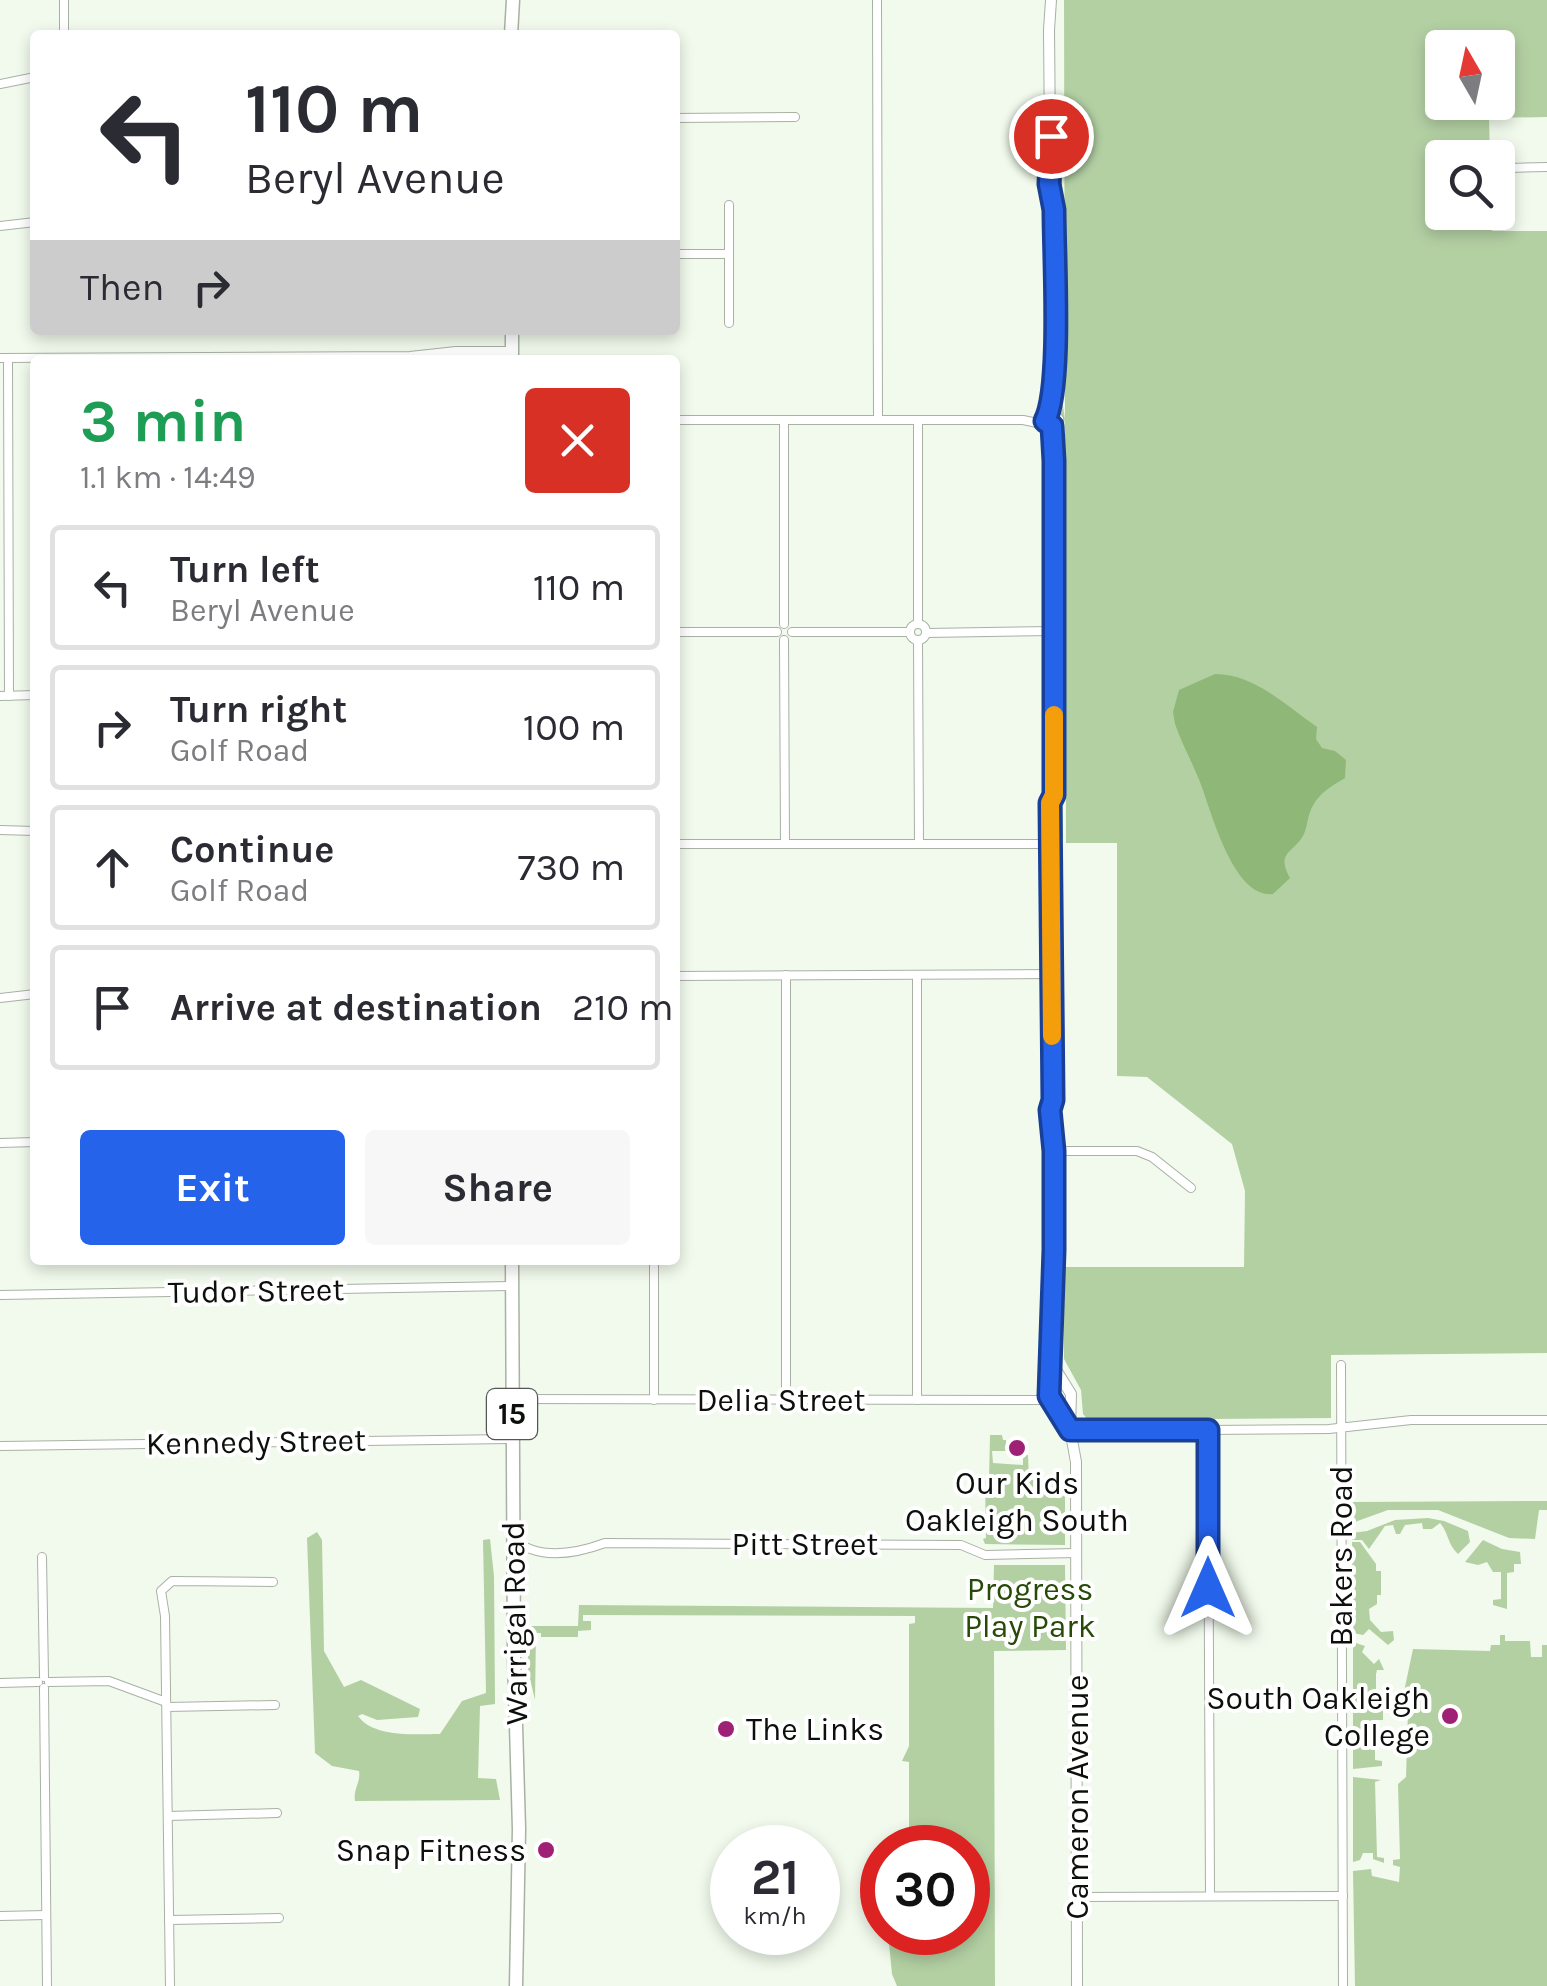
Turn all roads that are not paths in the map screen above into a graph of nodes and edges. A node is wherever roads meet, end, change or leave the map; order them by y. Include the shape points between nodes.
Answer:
1 (64, 0) edge
2 (877, 0) edge
3 (1053, 0) edge
4 (511, 4) edge
5 (64, 30) edge
6 (511, 30) edge
7 (30, 78) edge
8 (0, 84) edge
9 (795, 117) dead end
10 (680, 118) edge
11 (1547, 167) edge
12 (1515, 168) edge
13 (729, 205) dead end
14 (30, 223) edge
15 (0, 226) edge
16 (680, 254) edge
17 (729, 254) junction
18 (729, 324) dead end
19 (4, 358) edge
20 (30, 358) edge
21 (878, 419) junction
22 (680, 420) edge
23 (784, 420) junction
24 (918, 420) junction
25 (1050, 420) junction
26 (784, 624) junction
27 (918, 624) junction
28 (680, 632) edge
29 (792, 632) junction
30 (910, 632) junction
31 (1054, 632) junction
32 (780, 636) junction
33 (922, 636) junction
34 (30, 695) edge
35 (4, 696) edge
36 (0, 830) edge
37 (30, 831) edge
38 (1052, 840) junction
39 (680, 844) edge
40 (784, 844) junction
41 (918, 844) junction
42 (1052, 974) junction
43 (786, 975) junction
44 (917, 975) junction
45 (680, 976) edge
46 (30, 995) edge
47 (0, 998) edge
48 (0, 1142) edge
49 (30, 1142) edge
50 (1054, 1151) junction
51 (1191, 1188) dead end
52 (512, 1265) edge
53 (654, 1265) edge
54 (512, 1286) junction
55 (0, 1295) edge
56 (1052, 1365) junction
57 (1341, 1366) dead end
58 (1066, 1389) junction
59 (512, 1399) junction
60 (654, 1400) junction
61 (786, 1400) junction
62 (917, 1400) junction
63 (1052, 1400) junction
64 (1070, 1404) junction
65 (1547, 1420) edge
66 (1341, 1427) junction
67 (1070, 1430) junction
68 (1208, 1430) junction
69 (512, 1439) junction
70 (0, 1446) edge
71 (513, 1539) junction
72 (533, 1552) junction
73 (1076, 1553) junction
74 (42, 1557) dead end
75 (513, 1568) junction
76 (273, 1582) dead end
77 (44, 1682) junction
78 (0, 1683) edge
79 (166, 1705) junction
80 (275, 1705) dead end
81 (277, 1812) dead end
82 (168, 1816) junction
83 (1210, 1896) junction
84 (1343, 1896) junction
85 (1077, 1897) junction
86 (46, 1915) junction
87 (0, 1916) edge
88 (278, 1918) dead end
89 (169, 1920) junction
90 (47, 1986) edge
91 (170, 1986) edge
92 (516, 1986) edge
93 (1077, 1986) edge
94 (1343, 1986) edge

1 - 5 street
2 - 21 street
3 - 25 street
4 - 6 highway
7 - 8 street
9 - 10 street
11 - 12 street
13 - 17 street
14 - 15 street
16 - 17 street
17 - 18 street
19 - 20 street
19 - 35 street
21 - 23 street
21 - 24 street
22 - 23 street
23 - 26 street
24 - 25 street
24 - 27 street
25 - 31 street
26 - 29 street
26 - 32 street
27 - 30 street
27 - 33 street
28 - 32 street
29 - 30 street
29 - 32 street
30 - 33 street
31 - 33 street
31 - 38 street
32 - 40 street
33 - 41 street
34 - 35 street
36 - 37 street
38 - 41 street
38 - 42 street
39 - 40 street
40 - 41 street
42 - 44 street
42 - 50 street
43 - 44 street
43 - 45 street
43 - 61 street
44 - 62 street
46 - 47 street
48 - 49 street
50 - 51 street via 1137,1151
50 - 56 street
52 - 54 highway, Warrigal Road / 15
53 - 60 street
54 - 55 street, Tudor Street
54 - 59 highway, Warrigal Road / 15
56 - 58 street, Cameron Avenue
56 - 63 street
57 - 66 street, Bakers Road
58 - 63 street via 1059,1387
58 - 64 street, Cameron Avenue
59 - 60 street, Delia Street
59 - 69 highway, Warrigal Road / 15
60 - 61 street, Delia Street
61 - 62 street, Delia Street
62 - 63 street, Delia Street
63 - 64 street via 1065,1409
63 - 67 street, Cameron Avenue
64 - 67 street, Cameron Avenue
65 - 66 street
66 - 68 street
66 - 84 street, Bakers Road
67 - 68 street
67 - 73 street, Cameron Avenue
68 - 83 street
69 - 70 street, Kennedy Street
69 - 71 highway, Warrigal Road / 15
71 - 72 street
71 - 75 highway, Warrigal Road / 15
72 - 73 street, Pitt Street via 580,1552 605,1543 960,1545 985,1556
72 - 75 street
73 - 85 street, Cameron Avenue
74 - 77 street
75 - 92 highway, Warrigal Road / 15
76 - 79 street via 165,1584
77 - 78 street
77 - 79 street via 109,1681
77 - 86 street
79 - 80 street
79 - 82 street
81 - 82 street
82 - 89 street
83 - 84 street
83 - 85 street
84 - 94 street, Bakers Road
85 - 93 street, Cameron Avenue
86 - 87 street
86 - 90 street
88 - 89 street
89 - 91 street

